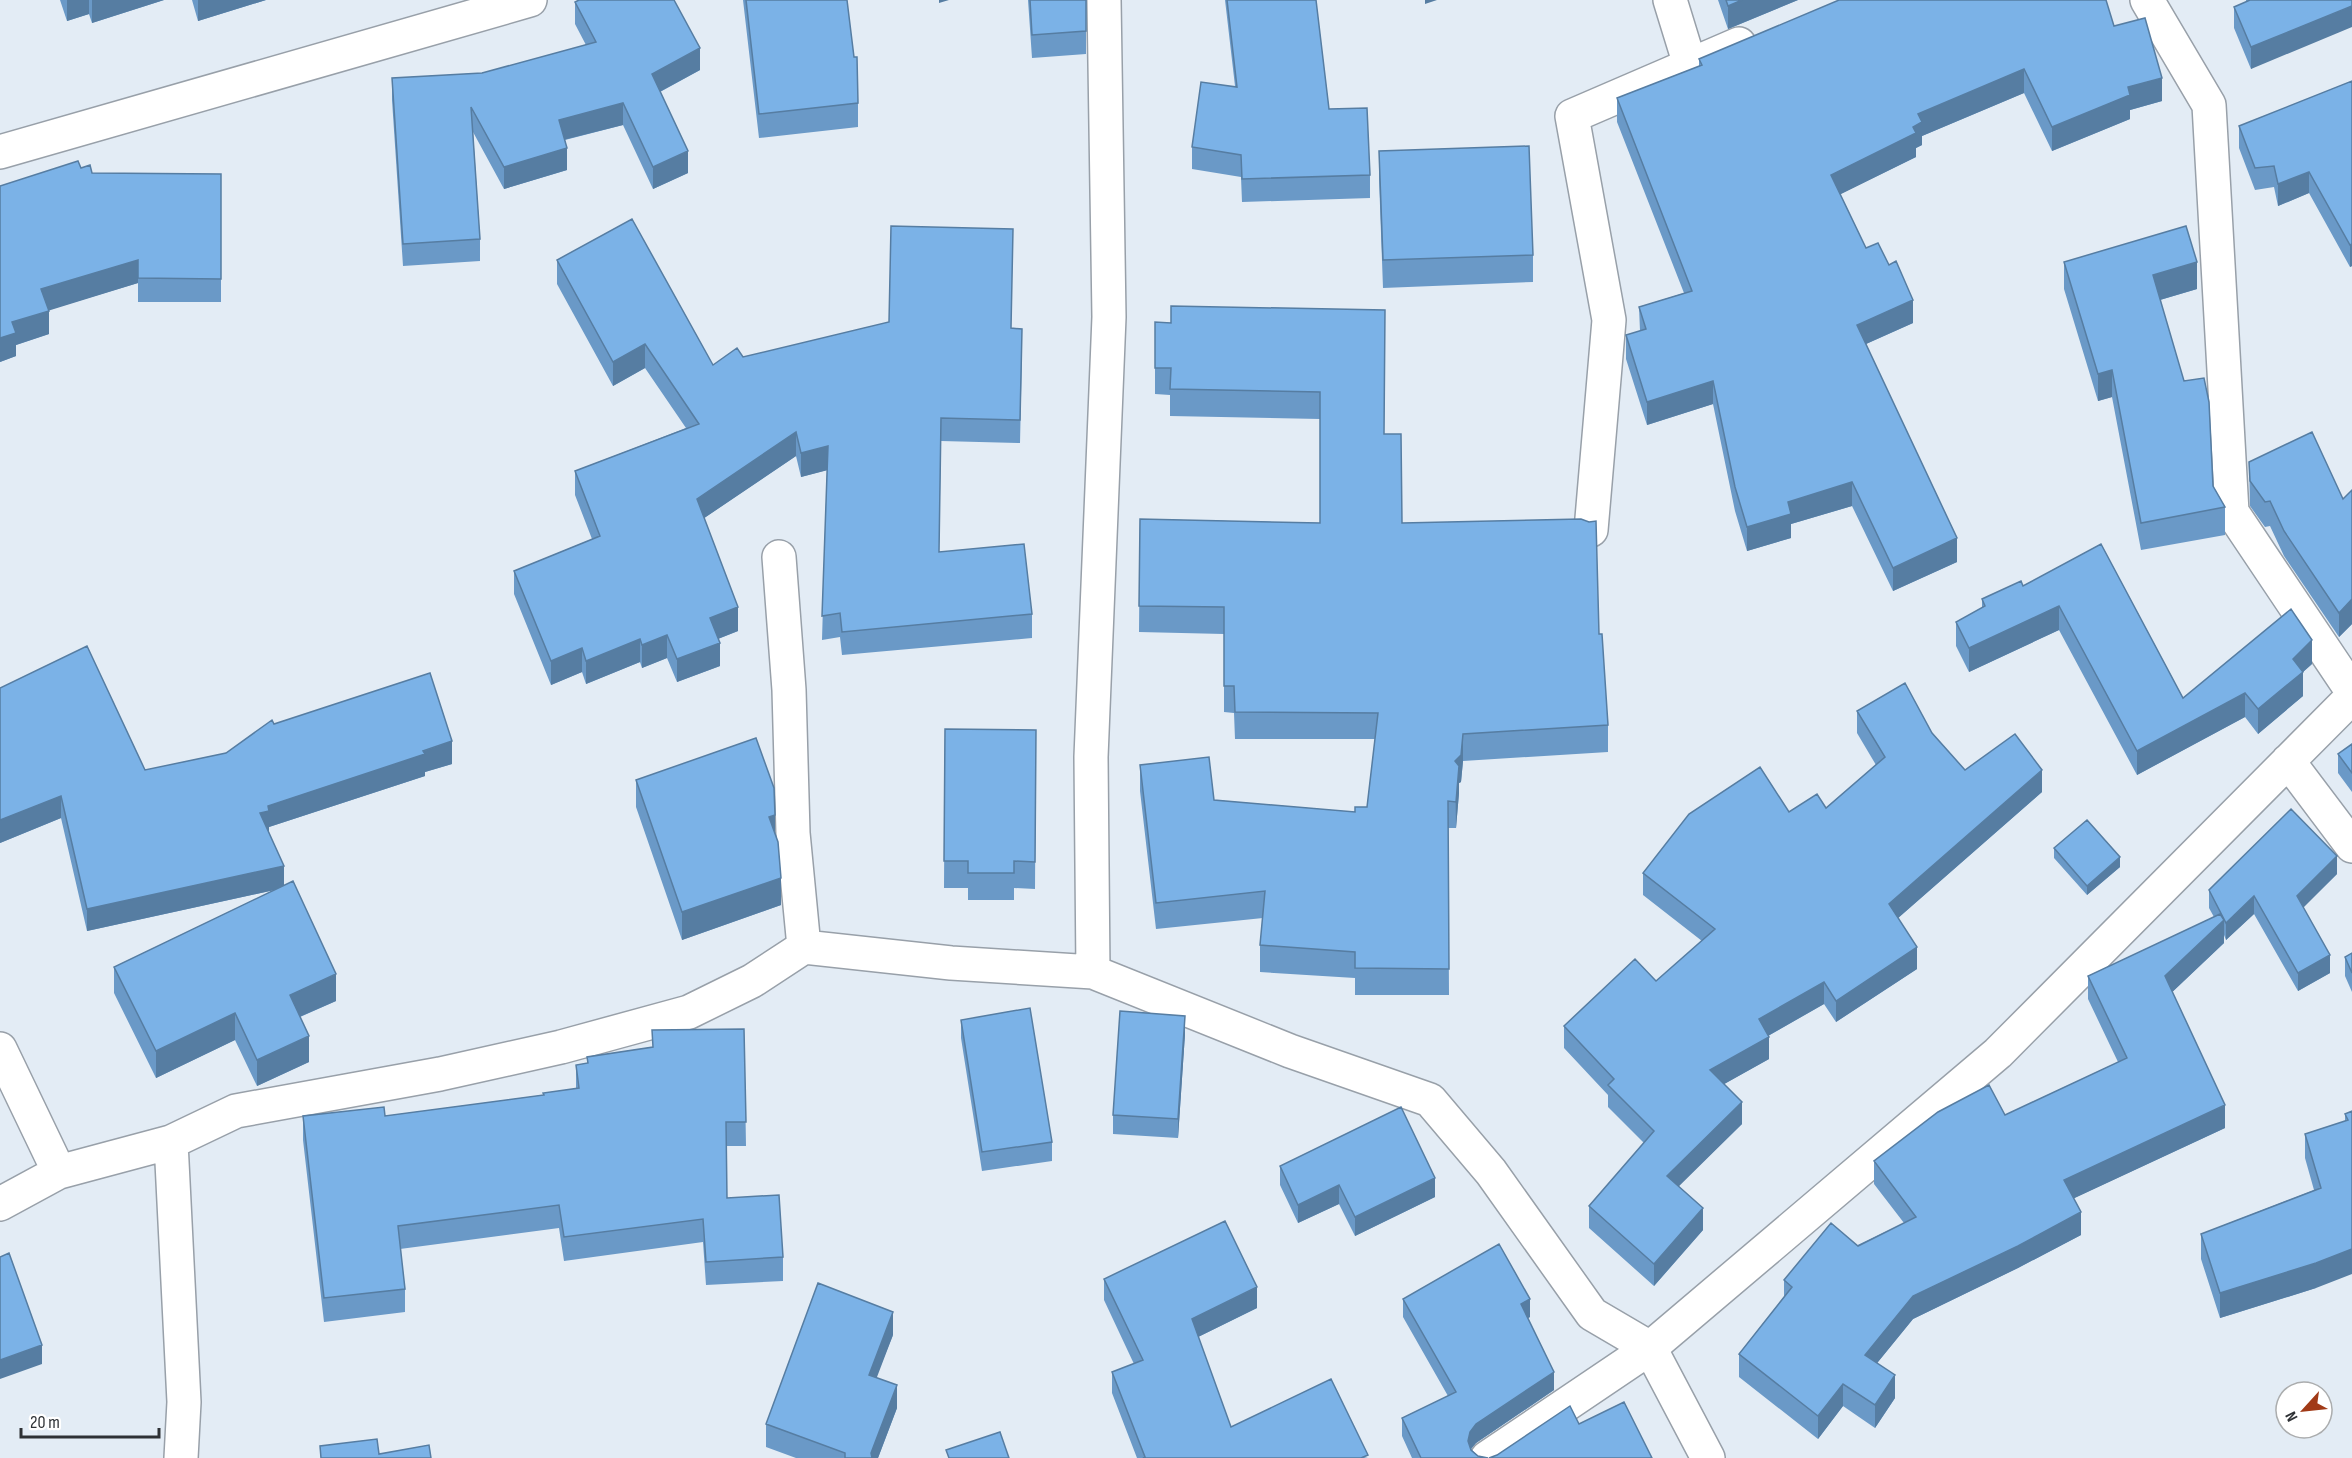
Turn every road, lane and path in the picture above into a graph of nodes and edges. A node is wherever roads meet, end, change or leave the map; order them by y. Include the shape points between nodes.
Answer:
1 (530, 0) edge
2 (1104, 0) edge
3 (1670, 0) edge
4 (2147, 0) edge
5 (1763, 34) edge
6 (1690, 65) junction
7 (0, 152) edge
8 (1591, 530) edge
9 (779, 557) dead end
10 (2352, 691) edge
11 (2352, 697) edge
12 (2288, 761) junction
13 (2352, 846) edge
14 (804, 947) junction
15 (1093, 972) junction
16 (0, 1049) edge
17 (171, 1142) junction
18 (59, 1172) junction
19 (0, 1204) edge
20 (1650, 1348) junction
21 (181, 1458) edge
22 (1487, 1458) edge
23 (1708, 1458) edge

1 - 7 street
2 - 15 street via 1109,317 1091,757
3 - 6 street
4 - 10 street via 2209,105 2232,512
5 - 6 street
6 - 8 street via 1572,116 1609,320
9 - 14 street
11 - 12 street
12 - 13 street
12 - 20 street via 1998,1053
14 - 15 street via 951,963
14 - 17 street via 752,981 689,1012 561,1047 440,1074 236,1111
15 - 20 street via 1290,1051 1430,1100 1491,1172 1592,1314
16 - 18 street
17 - 18 street
17 - 21 street via 184,1401
18 - 19 street
20 - 22 street
20 - 23 street

